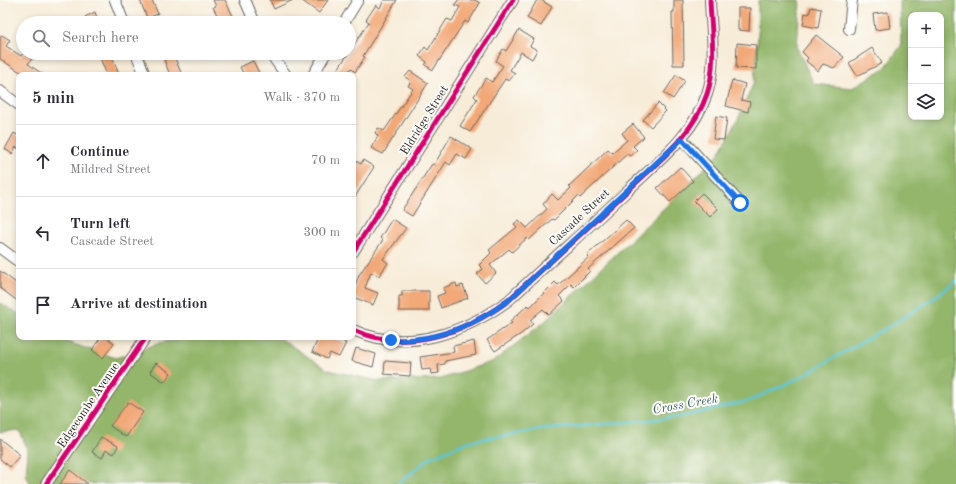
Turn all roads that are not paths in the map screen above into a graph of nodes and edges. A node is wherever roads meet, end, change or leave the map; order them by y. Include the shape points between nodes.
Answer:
1 (115, 0) edge
2 (245, 0) edge
3 (358, 0) edge
4 (513, 0) edge
5 (710, 0) edge
6 (852, 0) edge
7 (121, 16) edge
8 (252, 16) edge
9 (348, 16) edge
10 (849, 29) dead end
11 (139, 60) edge
12 (275, 60) edge
13 (322, 60) edge
14 (144, 72) edge
15 (284, 72) edge
16 (315, 72) edge
17 (0, 91) edge
18 (16, 103) edge
19 (682, 139) junction
20 (740, 203) dead end
21 (356, 247) edge
22 (0, 248) edge
23 (16, 260) edge
24 (356, 331) edge
25 (144, 340) edge
26 (46, 484) edge

1 - 7 street
2 - 8 street
3 - 9 street
4 - 21 street, Eldridge Street
5 - 19 street, Cascade Street via 712,76 695,122
6 - 10 street
11 - 14 street
12 - 15 street
13 - 16 street
17 - 18 street
19 - 20 street
19 - 24 street, Cascade Street via 509,300 480,319 450,332 408,341 375,338
22 - 23 street
25 - 26 street, Edgecombe Avenue

